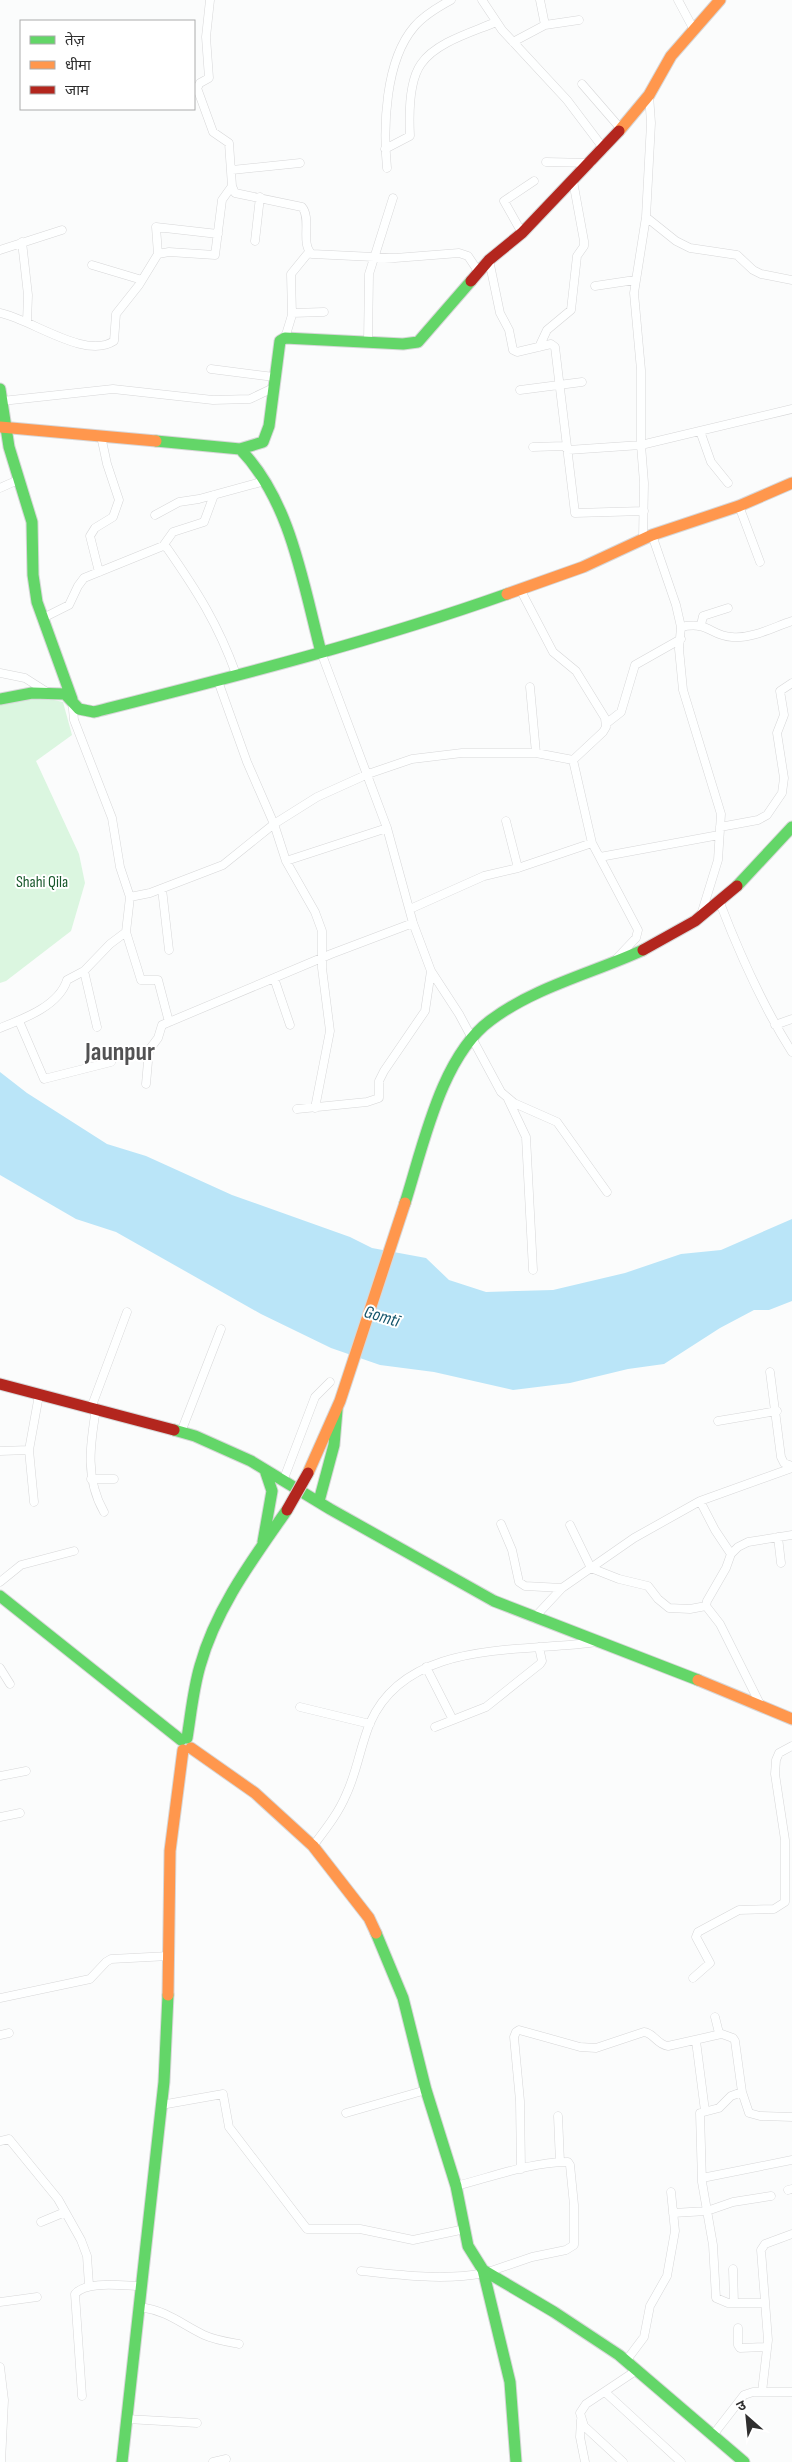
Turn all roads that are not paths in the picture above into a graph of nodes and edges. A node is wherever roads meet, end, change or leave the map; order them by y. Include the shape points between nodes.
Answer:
1 (210, 0) edge
2 (451, 0) edge
3 (482, 0) edge
4 (540, 0) edge
5 (678, 0) edge
6 (720, 0) edge
7 (579, 20) dead end
8 (496, 22) junction
9 (545, 26) junction
10 (694, 30) junction
11 (513, 42) junction
12 (582, 84) dead end
13 (648, 95) junction
14 (621, 129) junction
15 (385, 149) junction
16 (604, 149) junction
17 (546, 162) dead end
18 (300, 163) dead end
19 (591, 163) junction
20 (386, 168) dead end
21 (232, 170) junction
22 (534, 181) dead end
23 (573, 181) junction
24 (232, 186) junction
25 (260, 197) junction
26 (393, 198) dead end
27 (646, 217) junction
28 (62, 230) dead end
29 (522, 232) junction
30 (218, 234) junction
31 (255, 241) dead end
32 (22, 242) junction
33 (0, 250) edge
34 (309, 252) junction
35 (158, 254) junction
36 (374, 258) junction
37 (489, 260) junction
38 (92, 265) dead end
39 (478, 272) junction
40 (142, 280) junction
41 (635, 280) junction
42 (792, 280) edge
43 (595, 286) dead end
44 (324, 312) dead end
45 (0, 313) edge
46 (292, 313) junction
47 (26, 322) junction
48 (285, 338) junction
49 (368, 342) junction
50 (539, 347) junction
51 (211, 369) dead end
52 (582, 382) dead end
53 (274, 383) junction
54 (560, 384) junction
55 (0, 389) edge
56 (520, 390) dead end
57 (2, 401) junction
58 (792, 409) edge
59 (3, 427) edge
60 (700, 431) junction
61 (101, 436) junction
62 (641, 445) junction
63 (533, 447) dead end
64 (240, 449) junction
65 (568, 450) junction
66 (18, 480) junction
67 (265, 480) junction
68 (792, 482) edge
69 (728, 483) dead end
70 (0, 488) edge
71 (214, 495) junction
72 (739, 506) junction
73 (644, 511) junction
74 (155, 515) dead end
75 (647, 537) junction
76 (163, 546) junction
77 (760, 562) dead end
78 (100, 572) junction
79 (520, 589) junction
80 (728, 608) dead end
81 (43, 618) junction
82 (792, 620) edge
83 (701, 625) junction
84 (681, 627) junction
85 (681, 639) junction
86 (321, 652) junction
87 (0, 673) edge
88 (236, 674) junction
89 (218, 681) junction
90 (792, 683) edge
91 (530, 687) dead end
92 (47, 692) junction
93 (0, 699) edge
94 (72, 699) junction
95 (607, 723) junction
96 (536, 753) junction
97 (573, 760) junction
98 (368, 774) junction
99 (506, 821) dead end
100 (274, 824) junction
101 (792, 827) edge
102 (387, 828) junction
103 (720, 831) junction
104 (592, 843) junction
105 (600, 858) junction
106 (286, 861) junction
107 (518, 868) junction
108 (162, 889) junction
109 (130, 897) junction
110 (720, 903) junction
111 (410, 909) junction
112 (700, 918) junction
113 (414, 923) junction
114 (126, 932) junction
115 (169, 950) dead end
116 (322, 958) junction
117 (614, 962) junction
118 (431, 970) junction
119 (84, 971) junction
120 (274, 978) junction
121 (792, 1019) edge
122 (19, 1021) junction
123 (169, 1022) junction
124 (290, 1025) dead end
125 (775, 1025) junction
126 (97, 1027) dead end
127 (0, 1028) edge
128 (471, 1038) junction
129 (792, 1052) edge
130 (111, 1062) dead end
131 (146, 1084) dead end
132 (508, 1099) junction
133 (315, 1108) junction
134 (297, 1109) dead end
135 (607, 1192) dead end
136 (533, 1270) dead end
137 (127, 1312) dead end
138 (221, 1329) dead end
139 (770, 1372) dead end
140 (330, 1382) dead end
141 (0, 1384) edge
142 (39, 1395) junction
143 (338, 1405) junction
144 (93, 1408) junction
145 (776, 1411) junction
146 (718, 1421) dead end
147 (181, 1432) junction
148 (29, 1450) junction
149 (0, 1451) edge
150 (792, 1467) edge
151 (266, 1470) junction
152 (91, 1479) junction
153 (114, 1479) dead end
154 (283, 1481) junction
155 (319, 1501) junction
156 (700, 1501) junction
157 (34, 1502) dead end
158 (104, 1512) dead end
159 (502, 1524) dead end
160 (570, 1525) dead end
161 (792, 1535) edge
162 (778, 1537) junction
163 (262, 1545) junction
164 (74, 1551) dead end
165 (731, 1554) junction
166 (781, 1563) dead end
167 (591, 1568) junction
168 (0, 1582) edge
169 (562, 1588) junction
170 (2, 1601) edge
171 (706, 1606) junction
172 (534, 1618) junction
173 (600, 1642) junction
174 (539, 1647) junction
175 (426, 1667) junction
176 (0, 1668) edge
177 (10, 1684) dead end
178 (300, 1708) dead end
179 (762, 1708) junction
180 (792, 1719) edge
181 (453, 1720) junction
182 (370, 1724) junction
183 (435, 1727) dead end
184 (185, 1744) junction
185 (792, 1746) edge
186 (26, 1771) dead end
187 (0, 1776) edge
188 (20, 1813) dead end
189 (0, 1816) edge
190 (312, 1846) junction
191 (788, 1902) edge
192 (169, 1956) junction
193 (693, 1978) dead end
194 (0, 1998) edge
195 (714, 2016) dead end
196 (9, 2033) dead end
197 (721, 2034) junction
198 (0, 2035) edge
199 (696, 2041) junction
200 (426, 2090) junction
201 (742, 2092) junction
202 (161, 2105) junction
203 (706, 2111) junction
204 (346, 2113) dead end
205 (558, 2116) dead end
206 (792, 2117) edge
207 (0, 2141) edge
208 (792, 2160) edge
209 (560, 2162) junction
210 (521, 2169) junction
211 (702, 2178) junction
212 (456, 2186) junction
213 (671, 2192) dead end
214 (771, 2196) dead end
215 (707, 2211) junction
216 (65, 2212) junction
217 (673, 2213) junction
218 (41, 2222) dead end
219 (464, 2228) junction
220 (792, 2234) edge
221 (732, 2269) dead end
222 (361, 2272) dead end
223 (485, 2272) junction
224 (89, 2285) junction
225 (142, 2286) junction
226 (37, 2297) dead end
227 (0, 2302) edge
228 (734, 2303) junction
229 (764, 2303) junction
230 (140, 2307) junction
231 (738, 2328) dead end
232 (239, 2344) dead end
233 (767, 2347) junction
234 (626, 2361) junction
235 (0, 2367) edge
236 (636, 2370) junction
237 (605, 2392) junction
238 (762, 2392) junction
239 (792, 2392) edge
240 (82, 2396) dead end
241 (127, 2419) junction
242 (581, 2420) junction
243 (197, 2423) dead end
244 (713, 2435) junction
245 (226, 2459) dead end
246 (1, 2462) edge
247 (122, 2462) edge
248 (213, 2462) edge
249 (516, 2462) edge
250 (585, 2462) edge
251 (623, 2462) edge
252 (681, 2462) edge
253 (743, 2462) edge

1 - 21 street via 206,39 208,80 200,83 198,88 213,132 229,144
2 - 15 street via 414,26 401,48 389,93
3 - 8 street
4 - 9 street
5 - 10 street
6 - 10 main road
7 - 9 street
8 - 11 street
8 - 15 street via 446,45 425,59 420,65 412,94 410,136
9 - 11 street
10 - 13 main road via 671,56
11 - 16 street via 567,100
12 - 14 street
13 - 14 main road
13 - 27 street via 651,123
14 - 16 main road
15 - 20 street
16 - 19 main road
17 - 19 street
18 - 21 street
19 - 23 main road
21 - 24 street
22 - 29 street via 504,201
23 - 29 main road
23 - 50 street via 584,246 577,256 568,314 547,330
24 - 25 street via 235,192
24 - 30 street via 222,200
25 - 31 street
25 - 34 street via 305,210
26 - 36 street
27 - 41 street
27 - 42 street via 690,248 737,255 761,274
28 - 32 street
29 - 37 main road
30 - 35 street via 215,255
30 - 35 street via 156,227
32 - 33 street
32 - 47 street via 28,295
34 - 36 street
34 - 46 street via 291,274
35 - 40 street
36 - 39 street via 459,253 468,256
36 - 49 street via 368,284
37 - 39 main road
37 - 50 street via 500,313 509,330 513,350
38 - 40 street
39 - 49 main road via 418,342
40 - 47 street via 118,308 114,341 106,346 86,346
41 - 43 street
41 - 62 street via 641,370
44 - 46 street
45 - 47 street
46 - 48 street
48 - 49 main road
48 - 53 main road via 278,344
50 - 54 street via 551,344 555,347
51 - 53 street
52 - 54 street
53 - 57 street via 250,399 213,400 113,389
53 - 64 main road via 266,439
54 - 56 street
54 - 65 street
55 - 57 main road
57 - 59 main road
58 - 60 street
59 - 61 main road
59 - 66 main road
60 - 62 street
60 - 69 street via 711,462
61 - 64 main road
61 - 78 street via 119,500 113,518 94,528 90,536
62 - 65 street
62 - 73 street
63 - 65 street via 564,446
64 - 67 main road via 258,466
65 - 73 street via 575,513
66 - 70 street
66 - 81 main road via 32,522 34,588
67 - 71 street
67 - 86 main road via 282,518
68 - 72 main road
71 - 74 street via 189,499
71 - 76 street via 204,522 173,532
72 - 75 main road
72 - 77 street
73 - 75 street
75 - 79 main road via 583,567
75 - 84 street via 664,567
76 - 78 street
76 - 88 street via 214,619
78 - 81 street via 80,582 69,605
79 - 86 main road via 457,612
79 - 95 street via 553,652 576,671
80 - 83 street via 703,616
81 - 94 main road
82 - 83 street via 743,637 730,637
83 - 84 street
84 - 85 street
85 - 95 street via 635,664 621,712
85 - 103 street via 683,690 718,798
86 - 88 main road
86 - 98 street
87 - 92 street via 25,678
88 - 89 main road
89 - 94 main road via 94,712 79,709
89 - 100 street via 247,762
90 - 103 street via 780,691 784,715 778,733 784,778 782,793 767,815
91 - 96 street
92 - 93 main road
92 - 94 main road via 65,694
94 - 109 street via 74,720 112,818 120,867
95 - 97 street
96 - 97 street
96 - 98 street via 431,756
97 - 104 street
98 - 100 street via 317,797
98 - 102 street
99 - 107 street
100 - 106 street
100 - 108 street via 222,865
101 - 110 main road
102 - 106 street
102 - 111 street
103 - 105 street
103 - 112 street via 718,860
104 - 105 street
104 - 107 street
105 - 117 street via 638,930 636,938
106 - 116 street via 315,912 322,931
107 - 111 street via 484,876
108 - 109 street
108 - 115 street
109 - 114 street
110 - 112 main road
110 - 125 street via 742,960
111 - 113 street
112 - 117 main road
113 - 116 street
113 - 118 street
114 - 119 street
114 - 123 street via 141,980 158,980
116 - 120 street
116 - 133 street via 330,1031
117 - 128 main road via 527,999 484,1025
118 - 128 street
118 - 133 street via 425,1011 384,1071 379,1081 379,1098
119 - 122 street via 67,980 62,994
119 - 126 street
120 - 123 street
120 - 124 street
121 - 125 street
122 - 127 street
122 - 130 street via 44,1079
123 - 131 street via 162,1025 149,1050
125 - 129 street
128 - 132 street
128 - 143 main road via 450,1072 439,1098
132 - 135 street via 557,1122
132 - 136 street via 526,1136
133 - 134 street
137 - 144 street
138 - 147 street
139 - 145 street
140 - 154 street via 315,1397
141 - 142 main road
142 - 144 main road
142 - 148 street
143 - 155 main road via 333,1454
143 - 163 main road, bridge via 308,1473
144 - 147 main road
144 - 152 street
145 - 146 street
145 - 150 street via 781,1457
147 - 151 main road
148 - 149 street
148 - 157 street
150 - 156 street
151 - 154 main road
151 - 163 main road via 272,1491
152 - 153 street
152 - 158 street
154 - 155 main road
155 - 172 main road via 494,1600
156 - 165 street
156 - 167 street via 634,1538
159 - 169 street via 520,1582 525,1586
160 - 167 street
161 - 162 street
162 - 165 street via 748,1542
162 - 166 street
163 - 184 main road via 230,1596 209,1641 200,1666
164 - 168 street via 22,1565
165 - 171 street via 707,1598
167 - 169 street
167 - 171 street via 648,1586 669,1608
169 - 172 street
170 - 184 main road
171 - 179 street via 720,1624
172 - 173 main road
173 - 174 street
173 - 179 main road
174 - 175 street via 460,1656
174 - 181 street via 542,1661 536,1668 486,1707
175 - 181 street
175 - 182 street via 389,1695
176 - 177 street
178 - 182 street
179 - 180 main road
181 - 183 street
182 - 190 street via 346,1795
184 - 190 main road via 255,1793
184 - 192 main road via 170,1851
185 - 191 street via 779,1753 776,1760
186 - 187 street
188 - 189 street
190 - 200 main road via 369,1918 379,1939 403,1998
191 - 193 street via 774,1909 739,1910 698,1932 696,1937 710,1963
192 - 194 street via 111,1959 90,1979
192 - 202 main road
195 - 197 street
196 - 198 street
197 - 199 street
197 - 201 street via 734,2039
199 - 203 street
199 - 210 street via 662,2046 644,2032 596,2048 519,2030 516,2032
200 - 204 street
200 - 212 main road
201 - 203 street via 731,2096 719,2108
201 - 206 street via 749,2113
202 - 219 street via 223,2094 229,2127 307,2229 360,2229 413,2240
202 - 225 main road
203 - 211 street via 700,2116
205 - 209 street
207 - 216 street via 9,2139 22,2152
208 - 211 street
209 - 210 street
209 - 223 street via 570,2165 574,2245
210 - 212 street
211 - 215 street
212 - 219 main road
213 - 217 street
214 - 215 street via 733,2202
215 - 217 street
215 - 228 street via 716,2298 721,2302
216 - 218 street
216 - 224 street via 84,2248
217 - 234 street via 675,2231 667,2276 650,2306 644,2337
219 - 223 main road via 468,2246
220 - 229 street via 765,2244 762,2250
221 - 228 street
222 - 223 street via 437,2277 466,2277
223 - 234 main road via 554,2312
223 - 249 main road via 510,2382
224 - 225 street
224 - 240 street via 78,2290 75,2300
225 - 230 main road
226 - 227 street
228 - 229 street
229 - 233 street
230 - 232 street via 177,2318 205,2336
230 - 241 main road
231 - 233 street via 740,2348
233 - 238 street
234 - 236 main road
235 - 246 street via 4,2400
236 - 237 street
236 - 244 main road
237 - 242 street via 582,2409
237 - 252 street
238 - 239 street
238 - 244 street via 748,2393 740,2398
241 - 243 street
241 - 247 main road
242 - 250 street via 580,2437
242 - 251 street via 593,2436
244 - 253 main road
245 - 248 street

